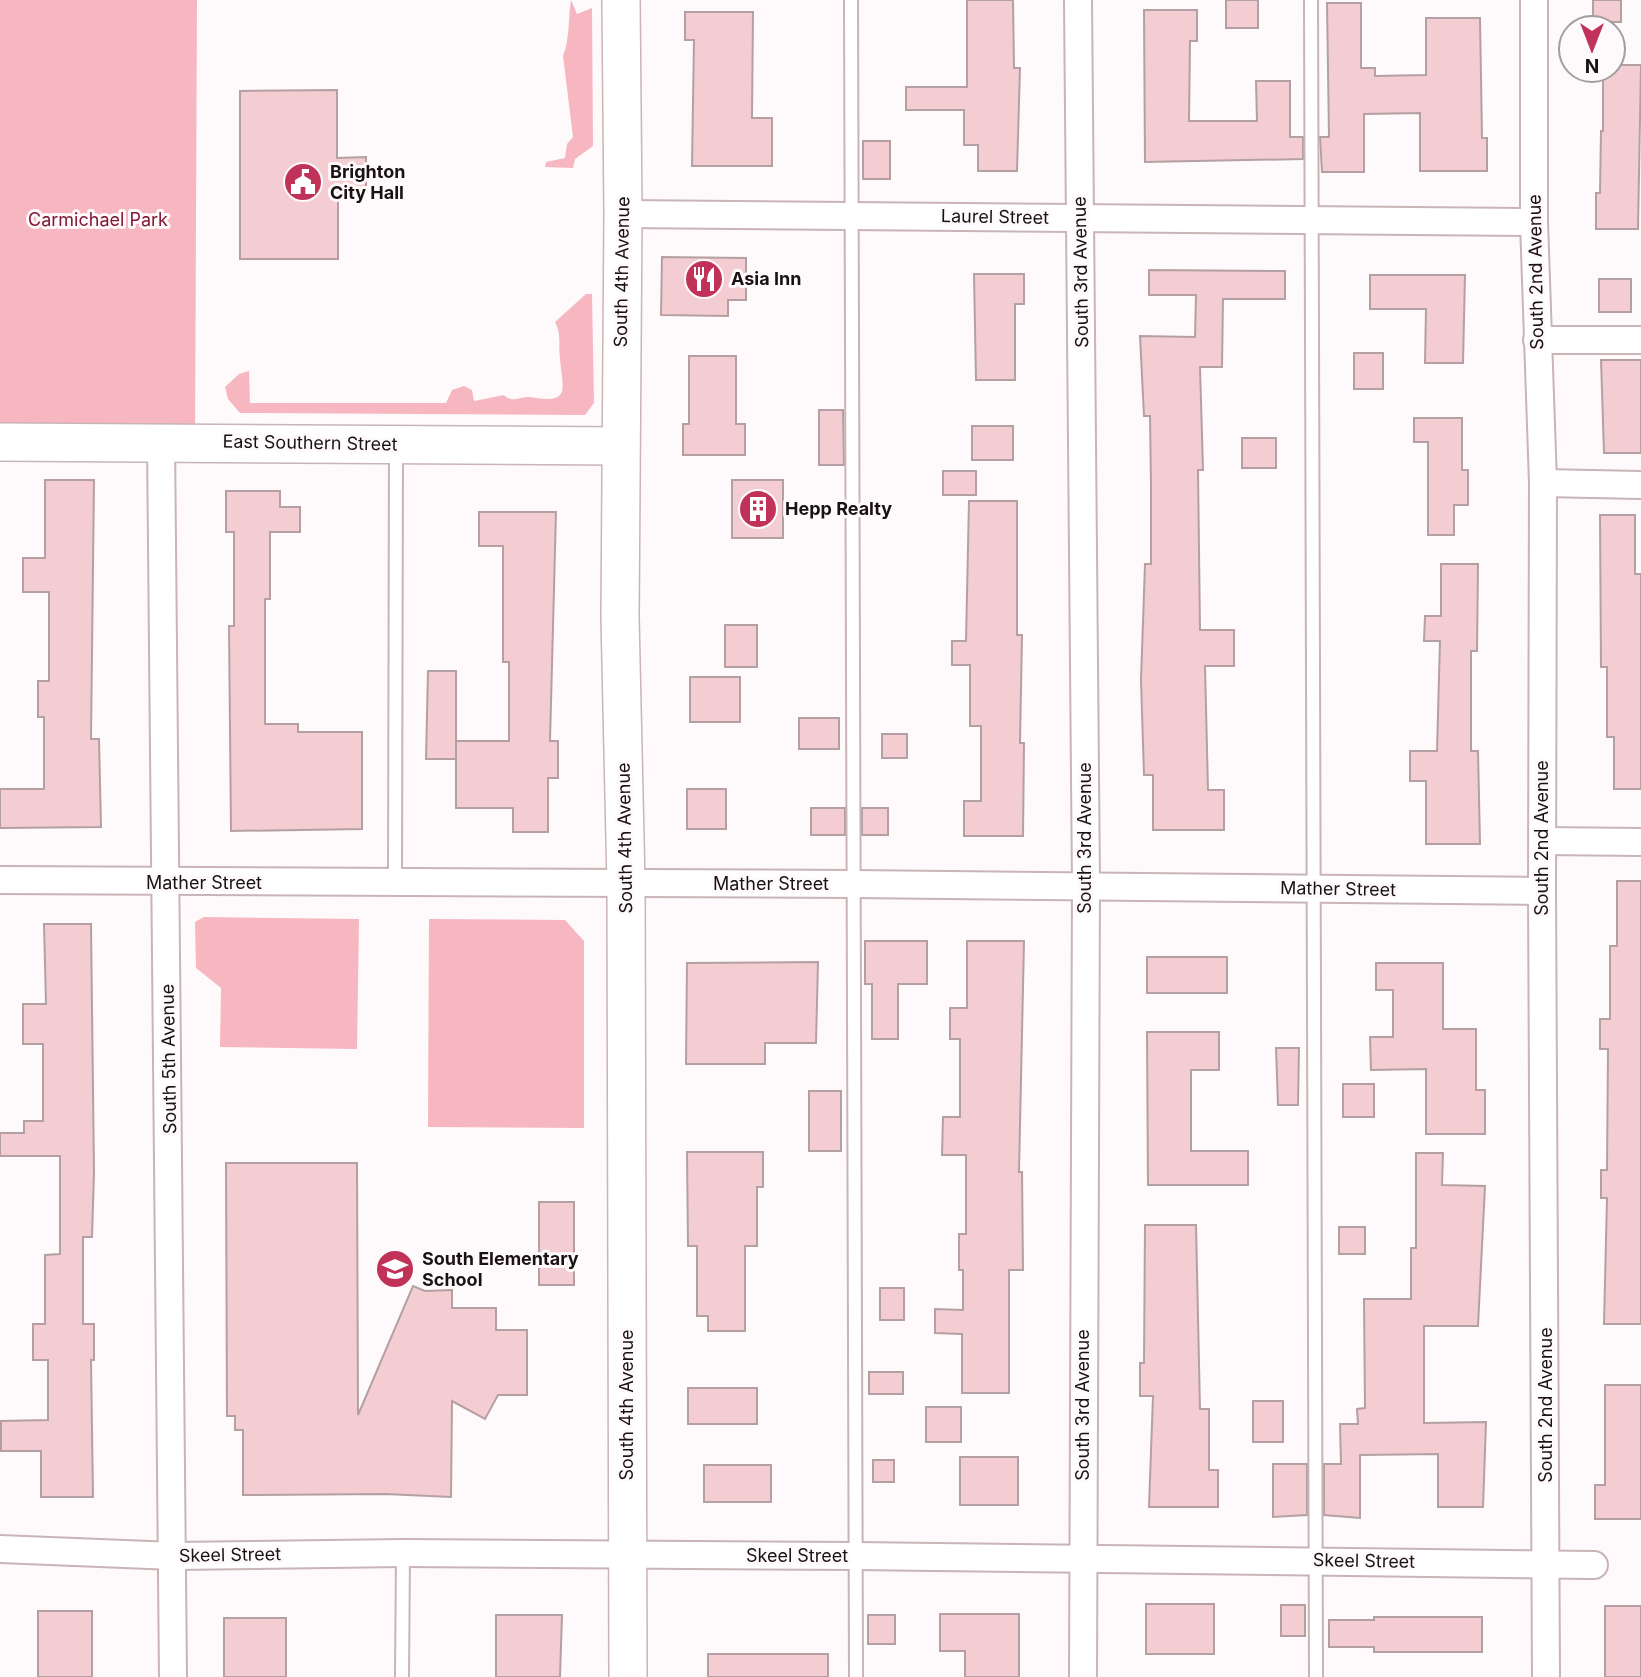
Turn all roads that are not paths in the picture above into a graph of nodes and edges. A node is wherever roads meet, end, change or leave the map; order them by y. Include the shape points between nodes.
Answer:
1 (621, 0) edge
2 (851, 0) edge
3 (1078, 0) edge
4 (1311, 0) edge
5 (1534, 0) edge
6 (623, 214) junction
7 (850, 215) junction
8 (1080, 218) junction
9 (1311, 220) junction
10 (1534, 222) junction
11 (1537, 340) junction
12 (1641, 340) edge
13 (161, 441) junction
14 (0, 442) edge
15 (397, 444) junction
16 (620, 446) junction
17 (1543, 483) junction
18 (1641, 485) edge
19 (1543, 841) junction
20 (1641, 842) edge
21 (0, 880) edge
22 (168, 883) junction
23 (394, 884) junction
24 (626, 884) junction
25 (853, 884) junction
26 (1086, 885) junction
27 (1315, 889) junction
28 (1542, 891) junction
29 (0, 1549) edge
30 (403, 1553) junction
31 (174, 1556) junction
32 (628, 1556) junction
33 (855, 1556) junction
34 (1082, 1558) junction
35 (1315, 1560) junction
36 (1547, 1564) junction
37 (1594, 1565) dead end
38 (173, 1677) edge
39 (402, 1677) edge
40 (628, 1677) edge
41 (856, 1677) edge
42 (1083, 1677) edge
43 (1316, 1677) edge
44 (1546, 1677) edge

1 - 6 main road, South 4th Avenue
2 - 7 lane
3 - 8 street, South 3rd Avenue
4 - 9 lane
5 - 10 street, South 2nd Avenue
6 - 7 street, Laurel Street
6 - 16 main road, South 4th Avenue
7 - 8 street, Laurel Street
7 - 25 lane
8 - 9 street, Laurel Street
8 - 26 street, South 3rd Avenue
9 - 10 street, Laurel Street
9 - 27 lane
10 - 11 street, South 2nd Avenue
11 - 12 street
11 - 17 street, South 2nd Avenue
13 - 14 main road, East Southern Street
13 - 15 main road, East Southern Street
13 - 22 street, South 5th Avenue
15 - 16 main road, East Southern Street
15 - 23 lane
16 - 24 main road, South 4th Avenue
17 - 18 street
17 - 19 street, South 2nd Avenue
19 - 20 street
19 - 28 street, South 2nd Avenue
21 - 22 street, Mather Street
22 - 23 street, Mather Street
22 - 31 street, South 5th Avenue
23 - 24 street, Mather Street
24 - 25 street, Mather Street
24 - 32 main road, South 4th Avenue
25 - 26 street, Mather Street
25 - 33 lane
26 - 27 street, Mather Street
26 - 34 street, South 3rd Avenue
27 - 28 street, Mather Street
27 - 35 lane
28 - 36 street, South 2nd Avenue
29 - 31 street, Skeel Street
30 - 31 street, Skeel Street
30 - 32 street, Skeel Street
30 - 39 lane
31 - 38 street, South 5th Avenue
32 - 33 street, Skeel Street
32 - 40 main road, South 4th Avenue
33 - 34 street, Skeel Street
33 - 41 lane
34 - 35 street, Skeel Street
34 - 42 street, South 3rd Avenue
35 - 36 street, Skeel Street
35 - 43 lane
36 - 37 street, Skeel Street
36 - 44 street, South 2nd Avenue

